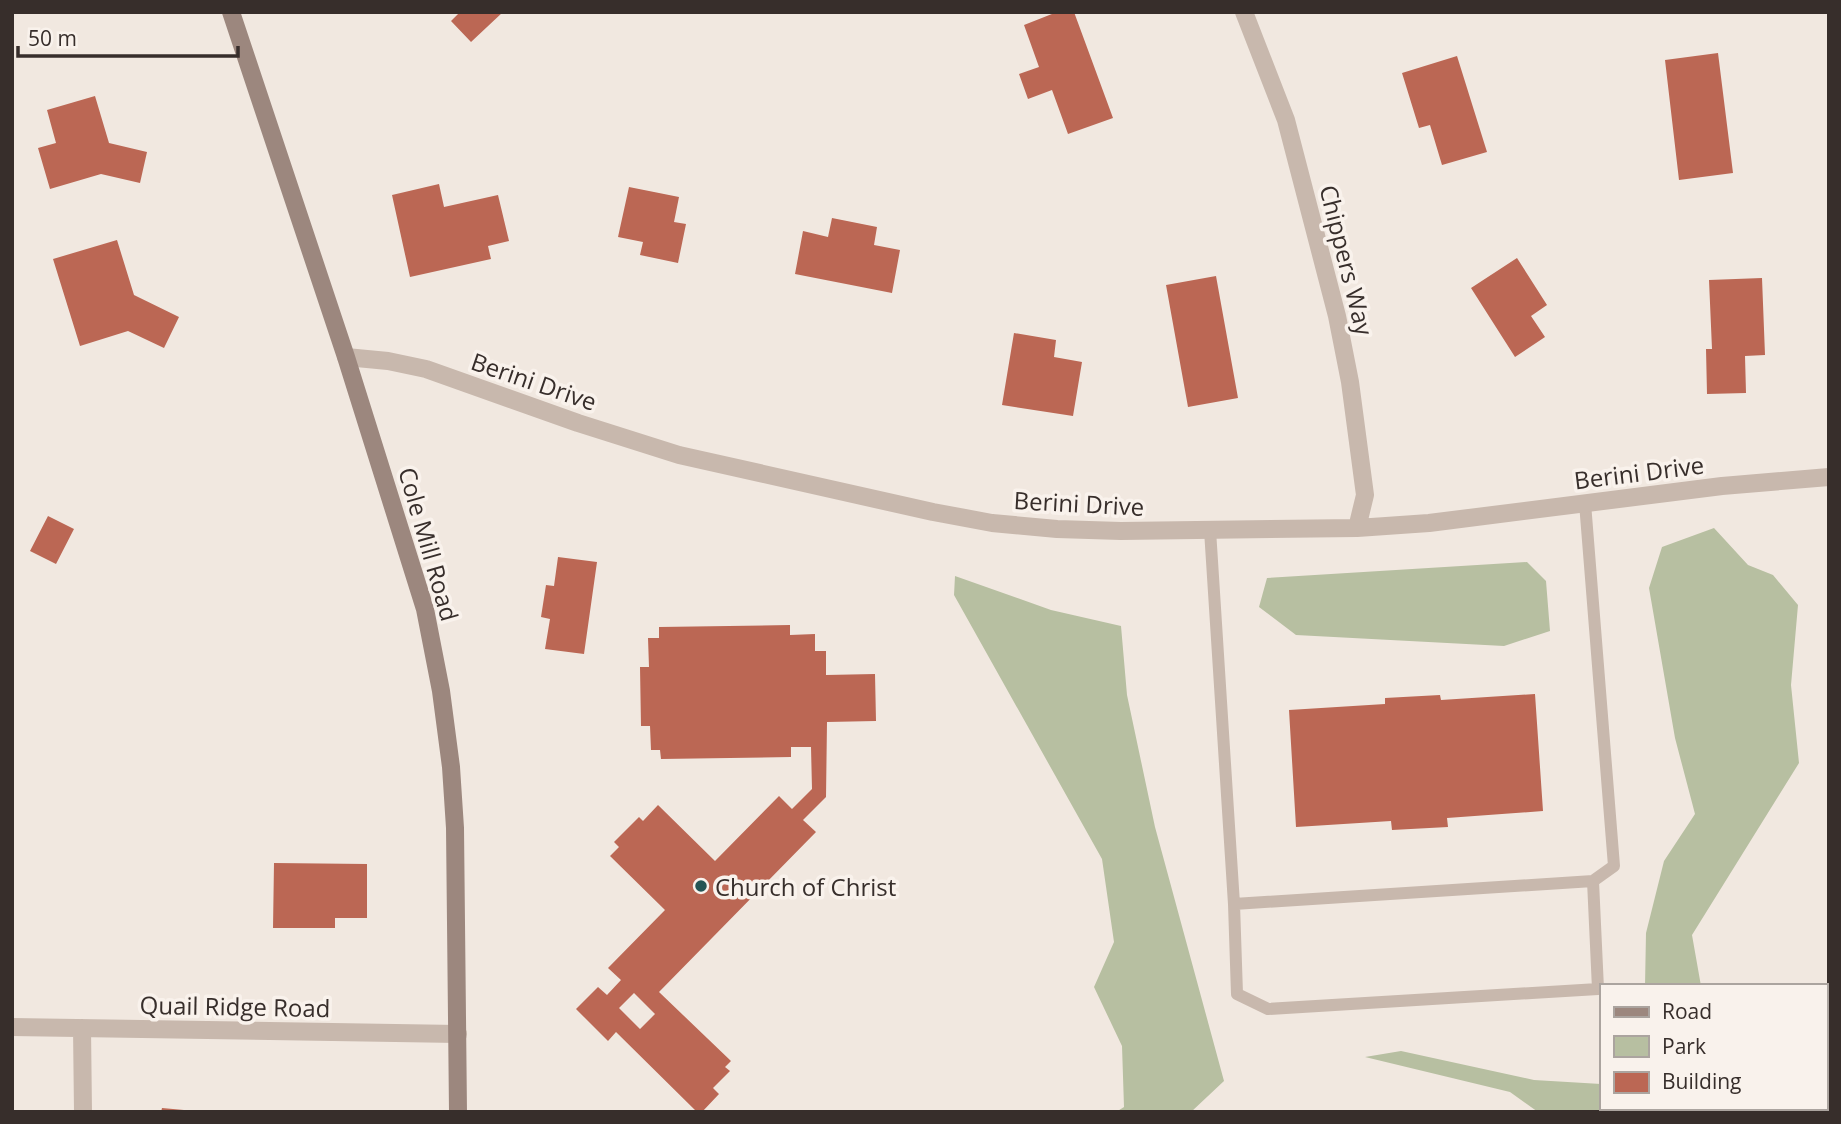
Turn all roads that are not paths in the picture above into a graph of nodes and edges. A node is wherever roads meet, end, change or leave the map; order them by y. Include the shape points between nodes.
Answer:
1 (232, 12) edge
2 (1244, 12) edge
3 (346, 357) junction
4 (1829, 477) edge
5 (1585, 503) junction
6 (1357, 528) junction
7 (1210, 530) junction
8 (1594, 881) junction
9 (1234, 904) junction
10 (12, 1027) edge
11 (82, 1028) junction
12 (458, 1034) junction
13 (83, 1112) edge
14 (458, 1112) edge

1 - 3 street, Cole Mill Road
2 - 6 street, Chippers Way via 1286,120 1337,316 1365,495
3 - 7 street, Berini Drive via 426,369 679,455 933,512 1058,529
3 - 12 street, Cole Mill Road via 425,609 441,691 455,828
4 - 5 street, Berini Drive
5 - 6 street, Berini Drive
5 - 8 lane via 1614,866
6 - 7 street, Berini Drive
7 - 9 lane
8 - 9 lane
8 - 9 lane via 1598,989 1268,1009 1237,994
10 - 11 street, Quail Ridge Road
11 - 12 street, Quail Ridge Road
11 - 13 street
12 - 14 street, Cole Mill Road

